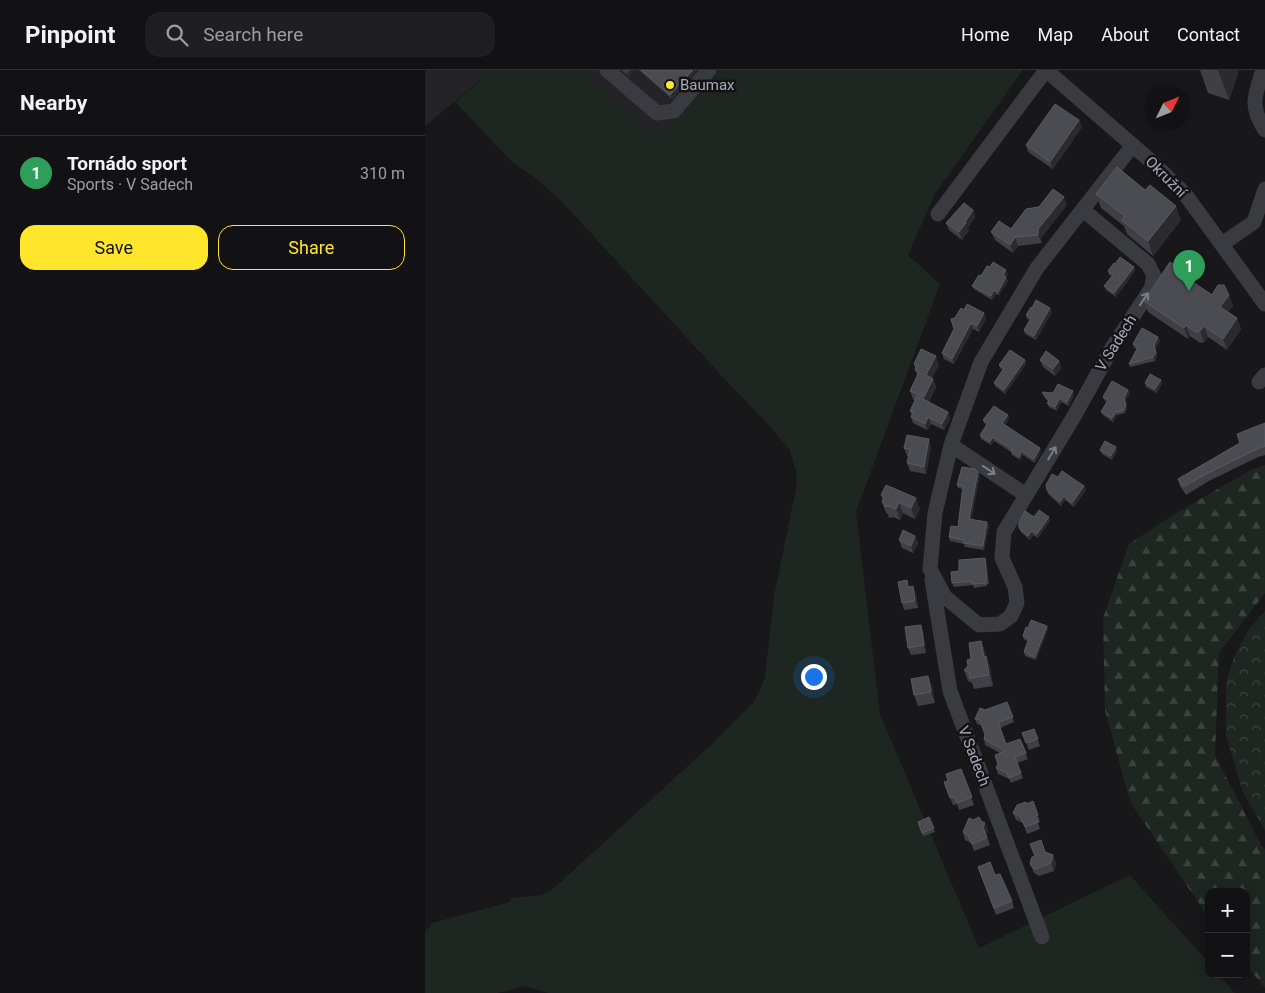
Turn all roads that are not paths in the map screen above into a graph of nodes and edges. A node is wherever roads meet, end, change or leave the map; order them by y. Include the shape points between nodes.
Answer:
1 (607, 70) edge
2 (709, 70) edge
3 (1046, 70) edge
4 (1263, 70) edge
5 (1265, 130) edge
6 (1133, 145) junction
7 (1265, 189) edge
8 (1083, 210) junction
9 (938, 214) dead end
10 (1222, 244) junction
11 (1265, 304) edge
12 (951, 445) junction
13 (1026, 495) junction
14 (930, 569) junction
15 (1042, 937) dead end

1 - 2 street via 657,112 674,111
3 - 6 street, Okružní
3 - 9 street
4 - 5 street via 1254,100 1259,121
6 - 8 street, V Sadech
6 - 10 street, Okružní via 1185,194
7 - 10 street via 1254,222
8 - 12 street, V Sadech via 1037,268 981,362
13 -> 8 street, V Sadech via 1112,348 1151,289 1154,276 1148,264
10 - 11 street, Okružní
12 -> 13 street
12 - 14 street, V Sadech via 935,513
13 - 14 street, V Sadech via 1003,532 1002,558 1015,587 1017,603 1011,616 999,624 979,625 945,597
14 - 15 street, V Sadech via 950,691

